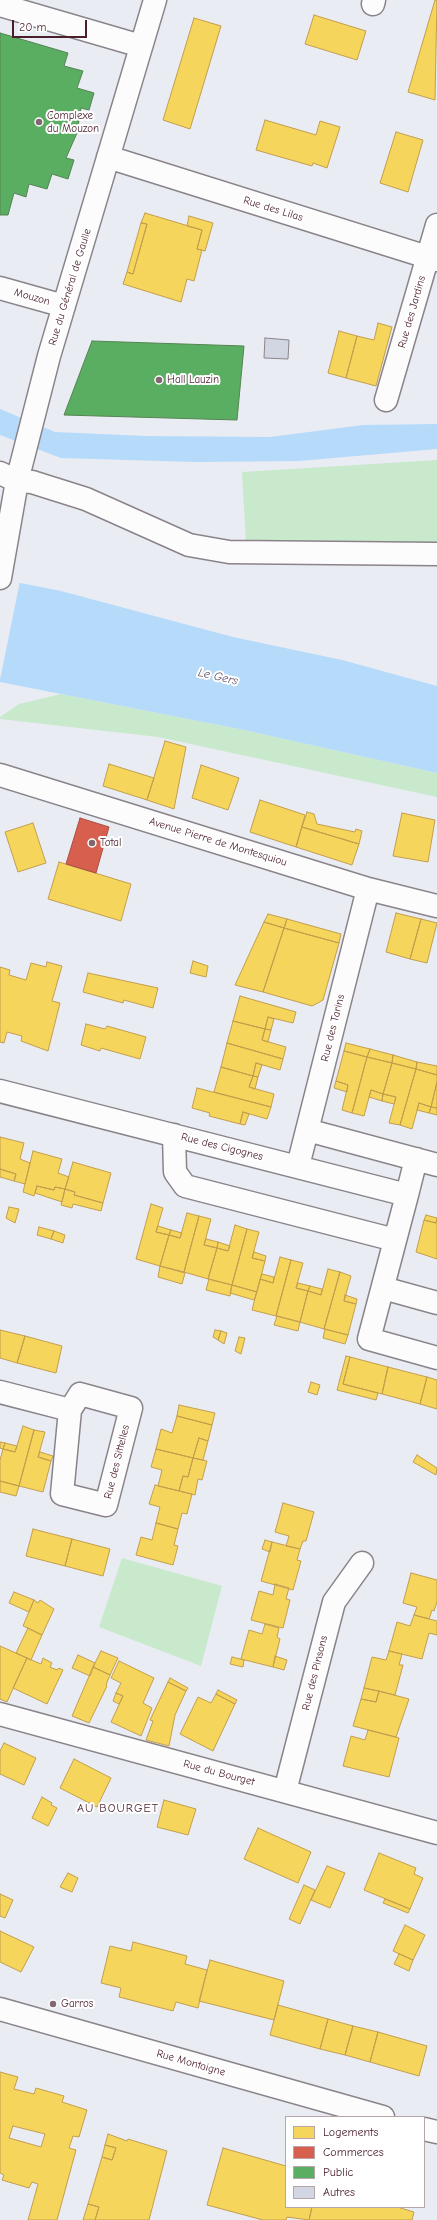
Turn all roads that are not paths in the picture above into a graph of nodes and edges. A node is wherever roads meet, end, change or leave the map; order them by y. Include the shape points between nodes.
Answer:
1 (155, 0) edge
2 (0, 5) edge
3 (141, 46) junction
4 (108, 157) junction
5 (437, 225) edge
6 (432, 258) edge
7 (0, 288) edge
8 (64, 306) junction
9 (386, 400) dead end
10 (13, 473) edge
11 (437, 554) edge
12 (0, 578) edge
13 (0, 774) edge
14 (368, 889) junction
15 (437, 906) edge
16 (0, 1091) edge
17 (308, 1130) junction
18 (174, 1135) junction
19 (416, 1159) junction
20 (437, 1165) edge
21 (298, 1166) junction
22 (407, 1195) junction
23 (395, 1240) junction
24 (383, 1288) junction
25 (437, 1303) edge
26 (437, 1358) edge
27 (0, 1392) edge
28 (70, 1410) junction
29 (362, 1563) dead end
30 (0, 1714) edge
31 (285, 1791) junction
32 (437, 1833) edge
33 (0, 2009) edge
34 (379, 2116) edge
35 (425, 2129) edge
36 (437, 2132) edge

1 - 3 street, Rue du Général de Gaulle
2 - 3 street
3 - 4 street, Rue du Général de Gaulle
4 - 6 street, Rue des Lilas
4 - 8 street, Rue du Général de Gaulle
5 - 6 street, Rue des Jardins
6 - 9 street, Rue des Jardins
7 - 8 street, Mouzon
8 - 10 street, Rue du Général de Gaulle via 39,396
10 - 11 street via 32,482 86,499 189,545 229,552
10 - 12 street, Rue du Général de Gaulle
13 - 14 street, Avenue Pierre de Montesquiou
14 - 15 street, Avenue Pierre de Montesquiou
14 - 17 street, Rue des Tarins
16 - 18 street, Rue des Cigognes
17 - 19 street
17 - 21 street, Rue des Tarins
18 - 21 street, Rue des Cigognes
18 - 23 street via 176,1172 185,1186
19 - 20 street
19 - 22 street
21 - 22 street, Rue des Cigognes
22 - 23 street
23 - 24 street
24 - 25 street
24 - 26 street via 369,1339
27 - 28 street
28 - 28 street, Rue des Sittelles via 80,1394 131,1408 106,1505 62,1494
29 - 31 street, Rue des Pinsons via 334,1602
30 - 31 street, Rue du Bourget
31 - 32 street, Rue du Bourget
33 - 34 street, Rue Montaigne
35 - 36 street

